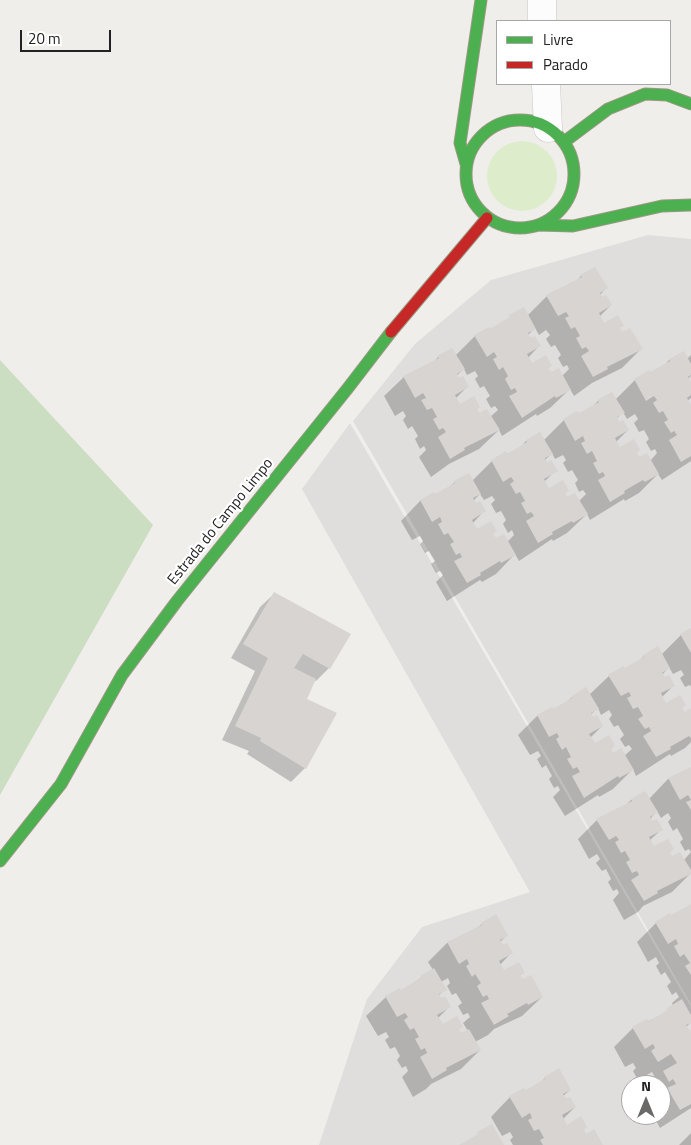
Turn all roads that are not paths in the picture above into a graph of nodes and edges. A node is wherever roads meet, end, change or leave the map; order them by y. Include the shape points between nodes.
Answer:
1 (481, 0) edge
2 (542, 0) edge
3 (542, 20) edge
4 (546, 85) edge
5 (691, 104) edge
6 (556, 135) junction
7 (466, 165) junction
8 (691, 205) edge
9 (488, 218) junction
10 (538, 225) junction
11 (0, 861) edge

1 - 7 street via 460,143
2 - 3 street
4 - 6 street
5 - 6 street via 667,95 646,94
6 - 7 street via 543,124 506,120 489,128 476,140
6 - 10 street via 569,150 574,168 573,186 566,203 553,217
7 - 9 street via 468,190 475,206
8 - 10 street via 662,206 573,226
9 - 10 street via 503,226 521,228
9 - 11 street, Estrada do Campo Limpo via 407,312 172,608 122,675 61,784

